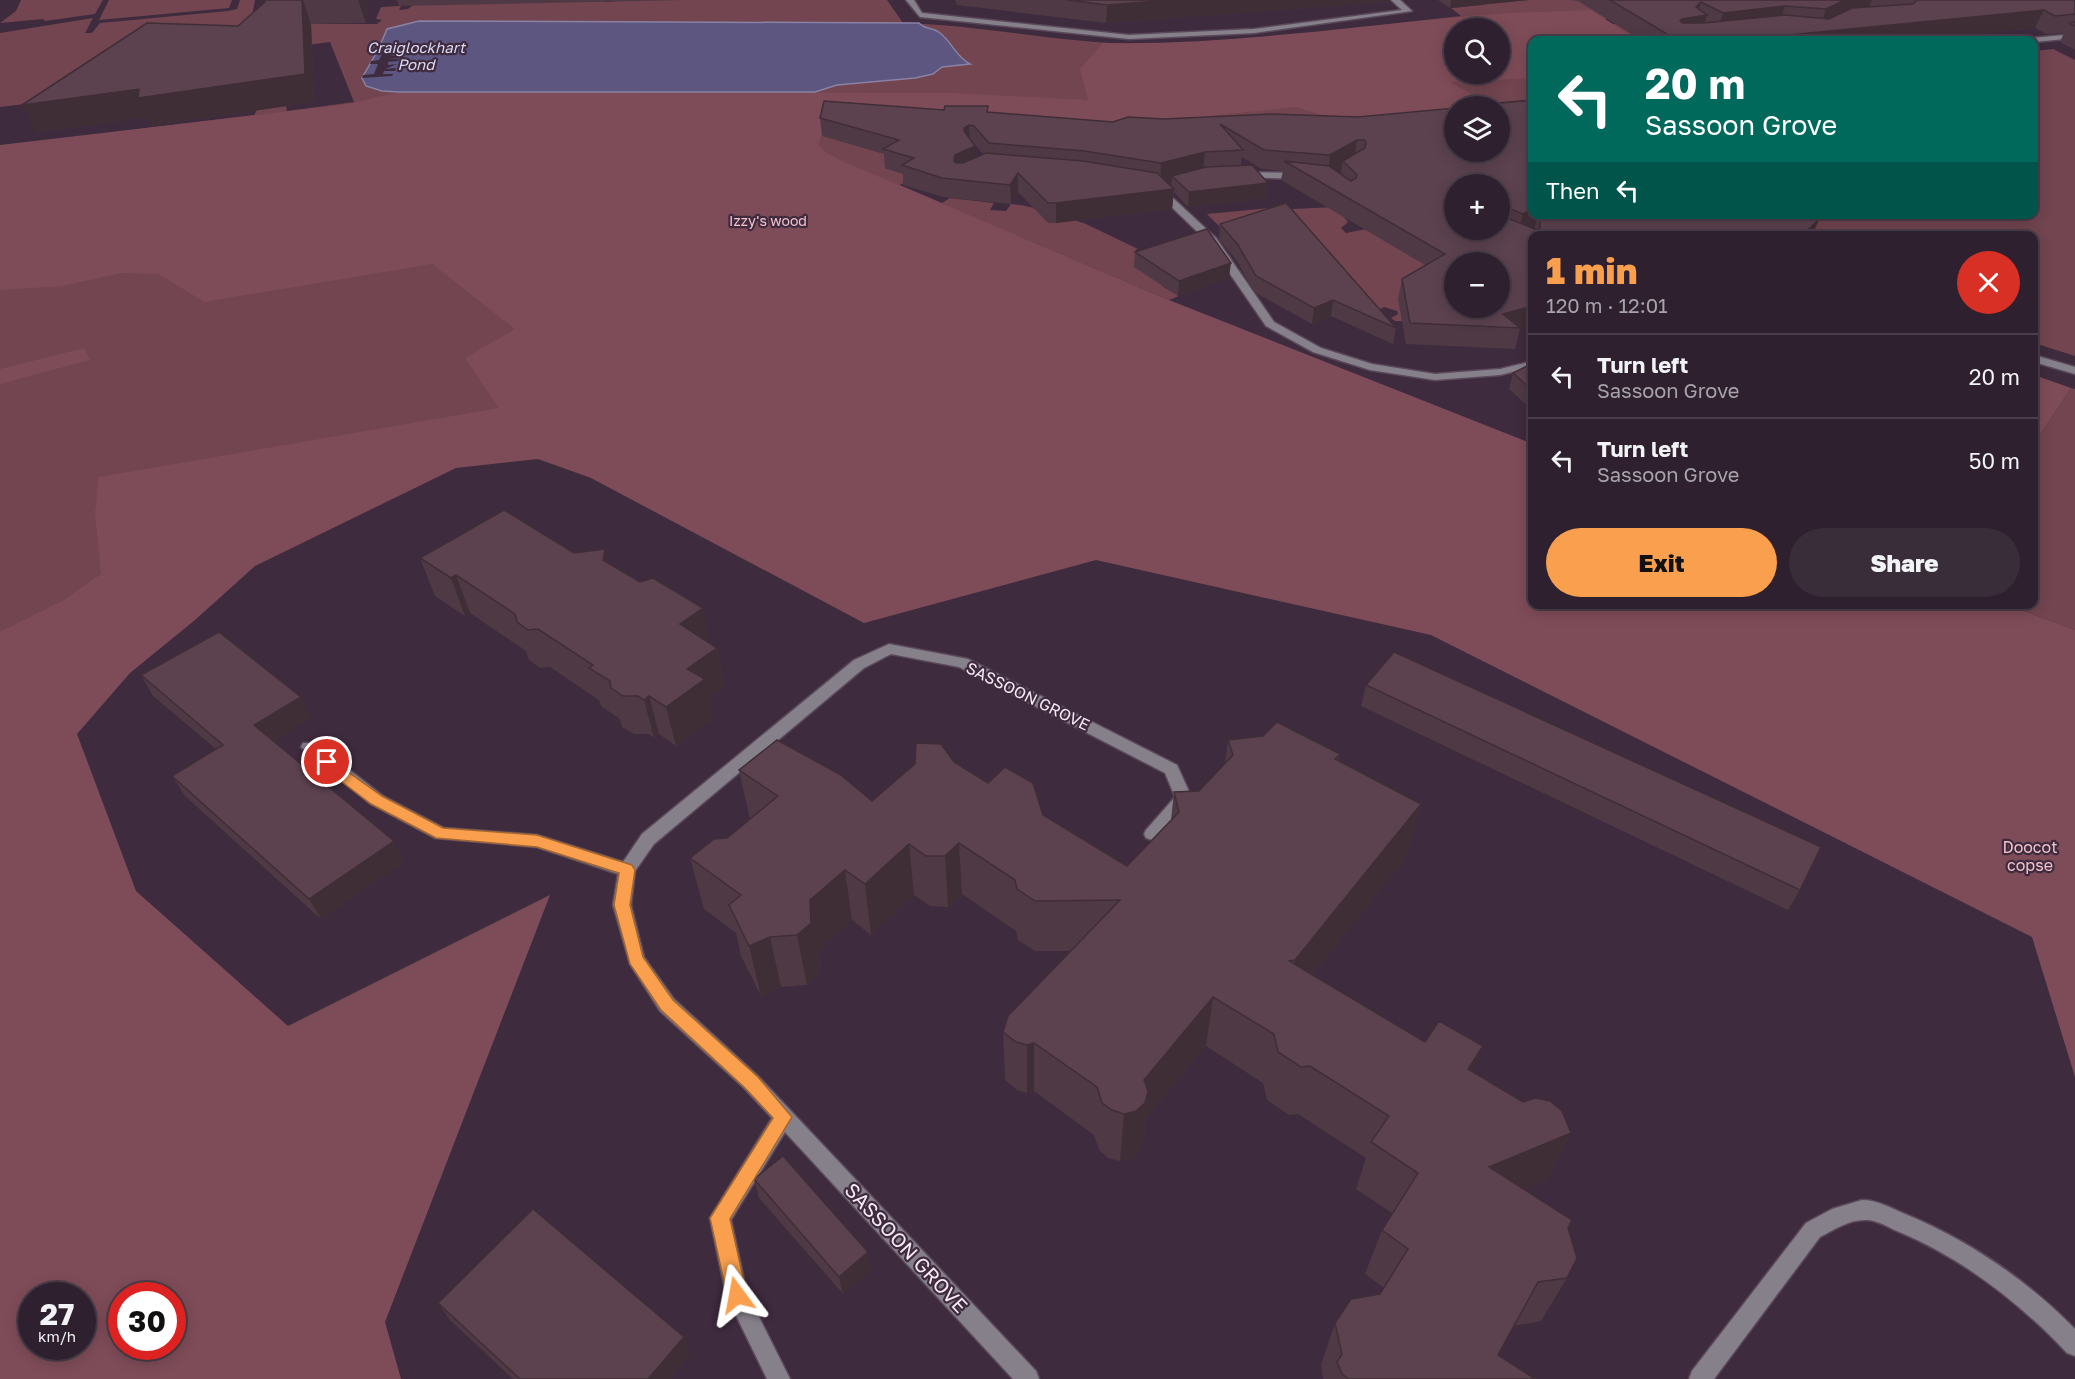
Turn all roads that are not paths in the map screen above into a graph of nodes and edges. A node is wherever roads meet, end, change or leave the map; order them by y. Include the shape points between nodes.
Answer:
1 (910, 0) edge
2 (1398, 2) edge
3 (2075, 36) edge
4 (2038, 39) edge
5 (1227, 174) edge
6 (1307, 177) edge
7 (1160, 187) edge
8 (2038, 359) edge
9 (1528, 365) edge
10 (2075, 371) edge
11 (309, 747) dead end
12 (1152, 834) dead end
13 (627, 870) junction
14 (783, 1117) junction
15 (2075, 1345) edge
16 (779, 1379) edge
17 (1028, 1379) edge
18 (1700, 1379) edge

1 - 2 street via 920,15 1137,38 1254,31 1408,12
3 - 4 street
5 - 6 street
7 - 9 street via 1212,240 1270,324 1317,350 1370,367 1435,376 1500,372
8 - 10 street
11 - 13 street via 377,800 441,834 537,841
12 - 13 street, SASSOON GROVE via 1184,798 1171,769 963,663 889,648 859,664 648,839
13 - 14 street, SASSOON GROVE via 622,905 636,959 667,1005
14 - 16 street via 720,1218 737,1295
14 - 17 street, SASSOON GROVE
15 - 18 street via 2056,1324 1978,1264 1918,1228 1869,1210 1838,1216 1813,1230

